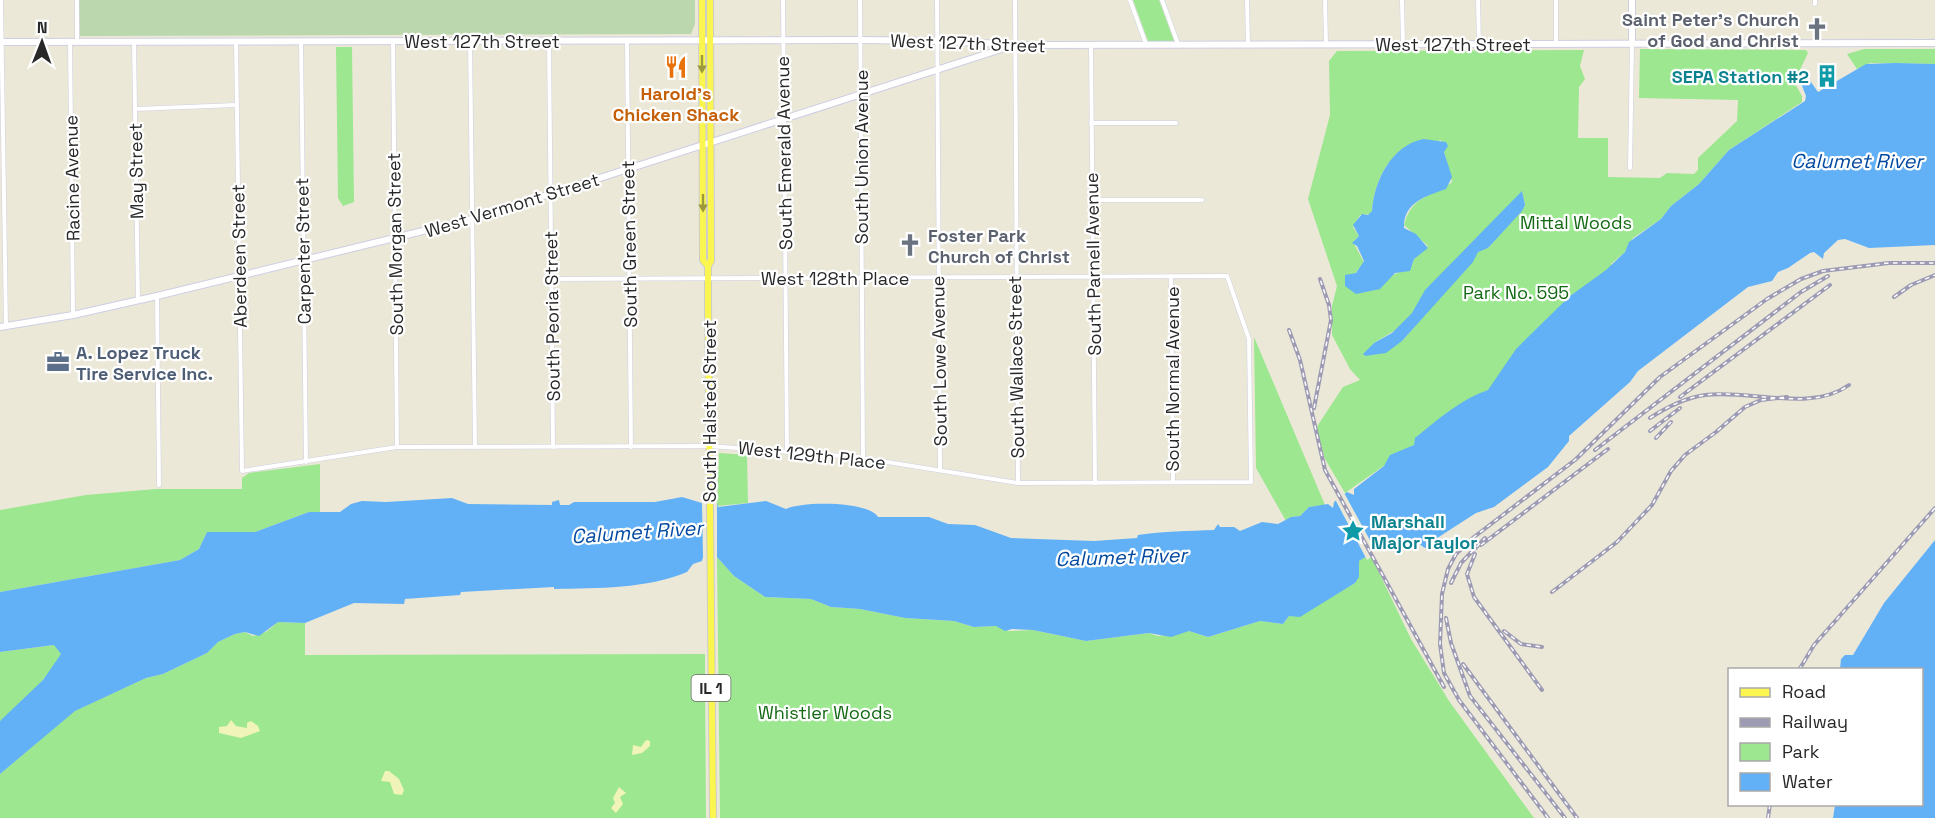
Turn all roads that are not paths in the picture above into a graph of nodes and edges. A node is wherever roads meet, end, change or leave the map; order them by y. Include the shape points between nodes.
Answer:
1 (1, 0) edge
2 (77, 0) edge
3 (702, 0) edge
4 (710, 0) edge
5 (783, 0) edge
6 (860, 0) edge
7 (937, 0) edge
8 (1015, 0) edge
9 (1130, 0) edge
10 (1161, 0) edge
11 (1247, 0) edge
12 (1325, 0) edge
13 (1402, 0) edge
14 (1478, 0) edge
15 (1556, 0) edge
16 (1632, 0) edge
17 (627, 40) junction
18 (702, 40) junction
19 (710, 40) junction
20 (783, 40) junction
21 (860, 40) junction
22 (134, 41) junction
23 (236, 41) junction
24 (301, 41) junction
25 (393, 41) junction
26 (471, 41) junction
27 (549, 41) junction
28 (938, 41) junction
29 (1, 42) edge
30 (73, 42) junction
31 (1935, 43) edge
32 (1479, 44) junction
33 (1556, 44) junction
34 (1632, 44) junction
35 (1014, 45) junction
36 (1091, 45) junction
37 (1146, 45) junction
38 (1178, 45) junction
39 (1248, 45) junction
40 (1326, 45) junction
41 (1402, 45) junction
42 (937, 68) junction
43 (860, 93) junction
44 (236, 105) junction
45 (135, 110) junction
46 (784, 118) junction
47 (1091, 123) junction
48 (1176, 123) dead end
49 (712, 142) junction
50 (703, 145) junction
51 (1630, 168) dead end
52 (628, 169) junction
53 (551, 195) junction
54 (2, 196) edge
55 (1092, 200) junction
56 (1202, 200) dead end
57 (472, 219) junction
58 (395, 240) junction
59 (303, 262) junction
60 (708, 266) junction
61 (240, 276) junction
62 (1171, 276) junction
63 (939, 277) junction
64 (1016, 277) junction
65 (1093, 277) junction
66 (785, 278) junction
67 (862, 278) junction
68 (552, 279) junction
69 (630, 279) junction
70 (708, 279) junction
71 (157, 296) junction
72 (138, 300) junction
73 (73, 315) junction
74 (3, 327) edge
75 (709, 446) junction
76 (397, 447) junction
77 (475, 447) junction
78 (553, 447) junction
79 (631, 447) junction
80 (787, 450) junction
81 (863, 458) junction
82 (306, 462) junction
83 (242, 471) joint
84 (940, 471) junction
85 (1173, 482) junction
86 (1251, 482) joint
87 (1018, 483) junction
88 (1095, 483) junction
89 (159, 485) dead end
90 (713, 818) edge

1 - 29 street
2 - 30 street, Racine Avenue
3 - 18 main road, South Halsted Street
4 - 19 main road, South Halsted Street / IL 1
5 - 20 street, South Emerald Avenue
6 - 21 street, South Union Avenue
7 - 28 street, South Lowe Avenue
8 - 35 street, South Wallace Street
9 - 37 street
10 - 38 street
11 - 39 street
12 - 40 street
13 - 41 street
14 - 32 street
15 - 33 street
16 - 34 main road
17 - 18 main road, West 127th Street
17 - 27 main road, West 127th Street
17 - 52 street, South Green Street
18 - 19 main road, West 127th Street
18 -> 50 main road, South Halsted Street
19 - 20 main road, West 127th Street
19 - 49 main road, South Halsted Street / IL 1
20 - 21 main road, West 127th Street
20 - 46 street, South Emerald Avenue
21 - 28 main road, West 127th Street
21 - 43 street, South Union Avenue
22 - 23 main road, West 127th Street
22 - 30 main road, West 127th Street
22 - 45 street, May Street
23 - 24 main road, West 127th Street
23 - 44 street, Aberdeen Street
24 - 25 main road, West 127th Street
24 - 59 street, Carpenter Street
25 - 26 main road, West 127th Street
25 - 58 street, South Morgan Street
26 - 27 main road, West 127th Street
26 - 57 street
27 - 53 street, South Peoria Street
28 - 35 main road, West 127th Street
28 - 42 street, South Lowe Avenue
29 - 30 main road, West 127th Street
29 - 54 street
30 - 73 street, Racine Avenue
31 - 34 main road, West 127th Street
32 - 33 main road, West 127th Street
32 - 41 main road, West 127th Street
33 - 34 main road, West 127th Street
34 - 51 street
35 - 36 main road, West 127th Street
35 - 42 main road, West Vermont Street
35 - 64 street, South Wallace Street
36 - 37 main road, West 127th Street
36 - 47 street, South Parnell Avenue
37 - 38 main road, West 127th Street
38 - 39 main road, West 127th Street
39 - 40 main road, West 127th Street
40 - 41 main road, West 127th Street
42 - 43 main road, West Vermont Street
42 - 63 street, South Lowe Avenue
43 - 46 main road, West Vermont Street
43 - 67 street, South Union Avenue
44 - 45 street
44 - 61 street, Aberdeen Street
45 - 72 street, May Street
46 - 49 main road, West Vermont Street
46 - 66 street, South Emerald Avenue
47 - 48 street
47 - 55 street, South Parnell Avenue
49 - 50 main road, West Vermont Street
49 - 60 main road, South Halsted Street / IL 1
50 - 52 main road, West Vermont Street
50 -> 60 main road, South Halsted Street via 704,260
52 - 53 main road, West Vermont Street
52 - 69 street, South Green Street
53 - 57 main road, West Vermont Street
53 - 68 street, South Peoria Street
54 - 74 street
55 - 56 street
55 - 65 street, South Parnell Avenue
57 - 58 main road, West Vermont Street
57 - 77 street
58 - 59 main road, West Vermont Street
58 - 76 street, South Morgan Street
59 - 61 main road, West Vermont Street
59 - 82 street, Carpenter Street
60 - 70 main road, South Halsted Street / IL 1
61 - 71 main road, West Vermont Street
61 - 83 street, Aberdeen Street
62 - 65 street, West 128th Place
62 - 85 street, South Normal Avenue
62 - 86 street, West 128th Place via 1227,276 1249,339
63 - 64 street, West 128th Place
63 - 67 street, West 128th Place
63 - 84 street, South Lowe Avenue
64 - 65 street, West 128th Place
64 - 87 street, South Wallace Street
65 - 88 street, South Parnell Avenue
66 - 67 street, West 128th Place
66 - 70 street, West 128th Place
66 - 80 street, South Emerald Avenue
67 - 81 street, South Union Avenue
68 - 69 street, West 128th Place
68 - 78 street, South Peoria Street
69 - 70 street, West 128th Place
69 - 79 street, South Green Street
70 - 75 main road, South Halsted Street / IL 1
71 - 72 main road, West Vermont Street
71 - 89 street
72 - 73 main road, West Vermont Street
73 - 74 main road, West Vermont Street
75 - 79 street, West 129th Place
75 - 80 street, West 129th Place
75 - 90 main road, South Halsted Street / IL 1
76 - 77 street, West 129th Place
76 - 82 street, West 129th Place
77 - 78 street, West 129th Place
78 - 79 street, West 129th Place
80 - 81 street, West 129th Place
81 - 84 street, West 129th Place
82 - 83 street, West 129th Place
84 - 87 street, West 129th Place
85 - 86 street, West 129th Place
85 - 88 street, West 129th Place
87 - 88 street, West 129th Place

